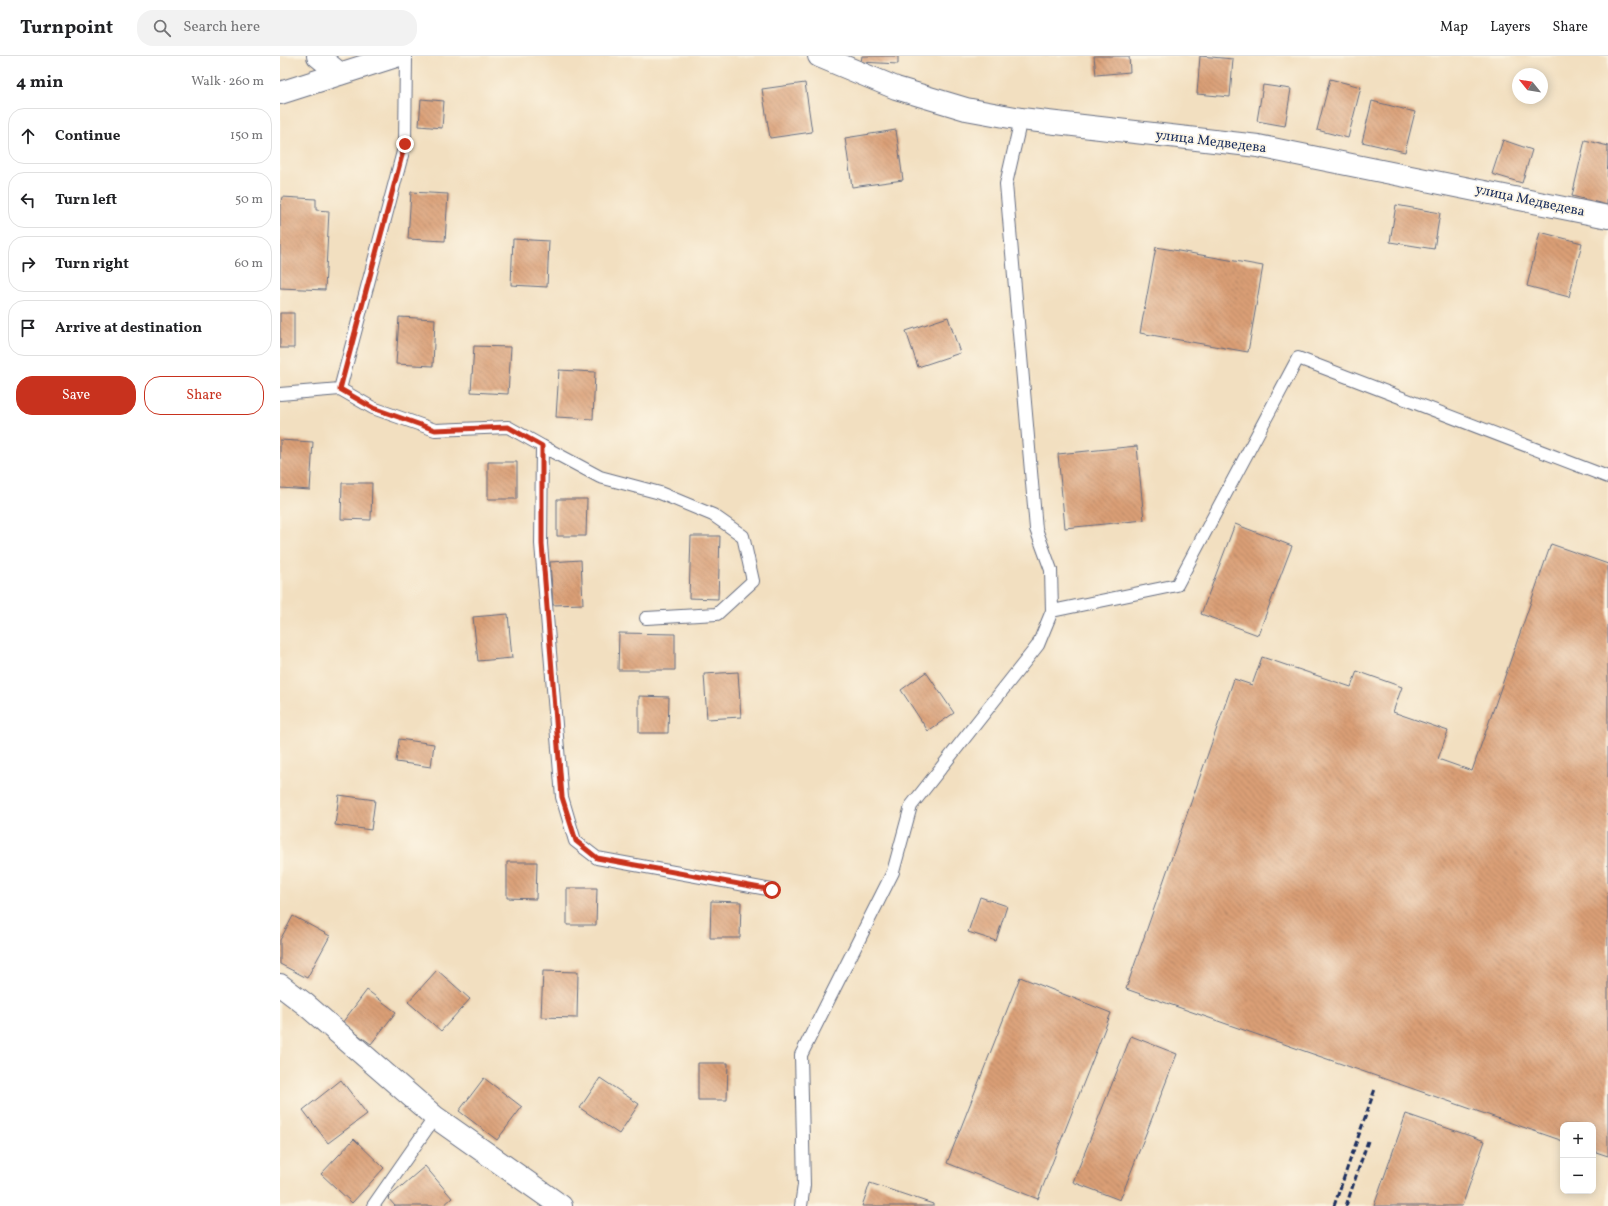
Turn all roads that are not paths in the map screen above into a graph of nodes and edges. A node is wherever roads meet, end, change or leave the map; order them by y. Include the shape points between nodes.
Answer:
1 (318, 56) edge
2 (396, 56) edge
3 (406, 56) edge
4 (819, 56) edge
5 (340, 74) junction
6 (280, 93) edge
7 (1021, 119) junction
8 (1608, 217) edge
9 (340, 389) junction
10 (280, 394) edge
11 (542, 446) junction
12 (1608, 477) edge
13 (1052, 611) junction
14 (646, 618) dead end
15 (772, 890) dead end
16 (280, 985) edge
17 (435, 1117) junction
18 (373, 1206) edge
19 (561, 1206) edge
20 (801, 1206) edge

1 - 5 street
2 - 5 street
3 - 9 lane via 405,144
4 - 7 street, улица Медведева via 896,88 966,109
5 - 6 street
7 - 8 street, улица Медведева via 1258,146
7 - 13 lane via 1006,184 1036,529 1052,570
9 - 10 lane
9 - 11 lane via 373,408 435,430 508,427
11 - 14 lane via 600,477 660,493 713,515 743,536 752,581 717,614
11 - 15 lane via 542,544 562,797 576,841 597,858
12 - 13 lane via 1298,358 1177,585
13 - 20 lane via 1038,645 910,806 893,872 801,1055 804,1185
16 - 17 street
17 - 18 lane
17 - 19 street

